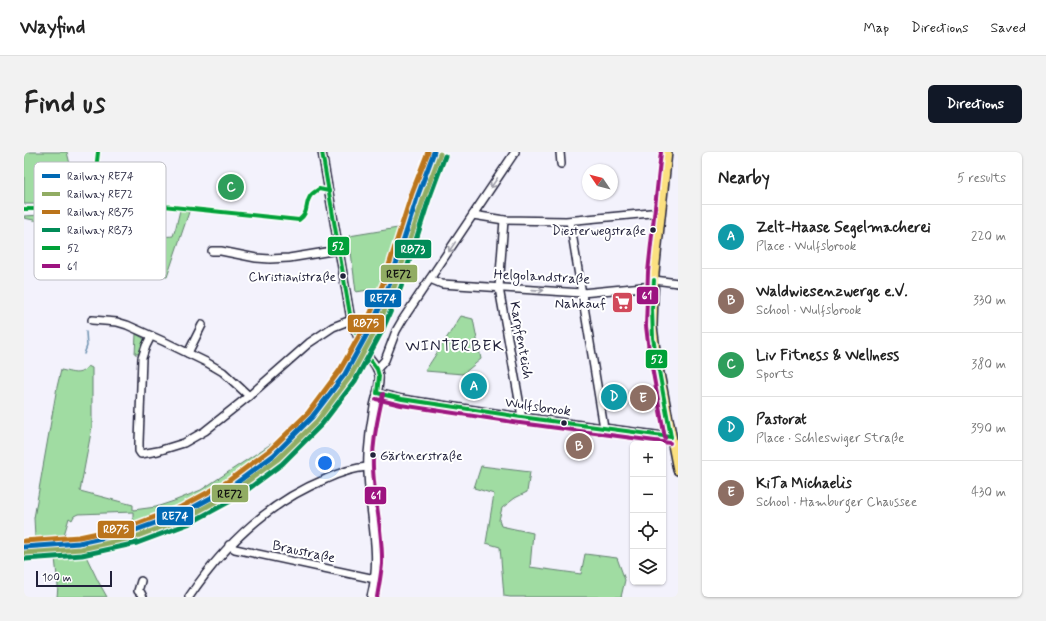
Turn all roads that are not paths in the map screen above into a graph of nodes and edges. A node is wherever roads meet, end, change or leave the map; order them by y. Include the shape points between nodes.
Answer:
1 (322, 152) edge
2 (515, 152) edge
3 (560, 152) edge
4 (668, 152) edge
5 (561, 164) dead end
6 (661, 212) junction
7 (473, 215) junction
8 (504, 220) junction
9 (570, 221) junction
10 (338, 250) junction
11 (212, 251) dead end
12 (430, 279) junction
13 (654, 283) junction
14 (678, 283) edge
15 (499, 288) junction
16 (582, 293) junction
17 (92, 320) dead end
18 (351, 320) junction
19 (202, 325) dead end
20 (151, 336) junction
21 (188, 353) junction
22 (377, 369) junction
23 (377, 393) junction
24 (249, 396) junction
25 (521, 416) junction
26 (604, 428) junction
27 (671, 437) junction
28 (367, 466) junction
29 (678, 470) edge
30 (229, 545) junction
31 (375, 579) junction
32 (141, 582) dead end
33 (143, 597) edge
34 (188, 597) edge
35 (372, 597) edge

1 - 10 street
2 -> 7 street
3 - 5 street
4 - 6 main road
6 - 9 street
6 - 13 main road
7 - 8 street
7 -> 12 street
8 - 9 street
8 - 15 street, Karpfenteich
9 - 16 street
10 - 11 street via 270,259
10 - 18 street
12 - 15 street, Helgolandstraße via 442,284
12 - 22 street via 396,330 385,360
13 - 14 street
13 - 16 street, Helgolandstraße
13 - 27 main road via 653,338
15 -> 16 street, Helgolandstraße
15 - 25 street, Karpfenteich
16 - 26 street
17 - 20 street via 117,322
18 - 22 street, bridge via 360,343
18 - 24 street via 334,327 309,343
19 - 21 street
20 - 21 street
20 - 24 street via 142,358 139,442 141,454 158,452 184,443 205,431
21 - 24 street via 222,372
22 - 23 street
23 - 25 street, Wulfsbrook
23 - 28 street via 370,427
25 - 26 street, Wulfsbrook
26 - 27 street, Wulfsbrook
27 - 29 main road
28 - 30 street via 336,475 278,503
28 - 31 street via 376,543
30 - 31 street, Braustraße via 235,549
30 - 34 street
31 - 35 street
32 - 33 street via 138,591

